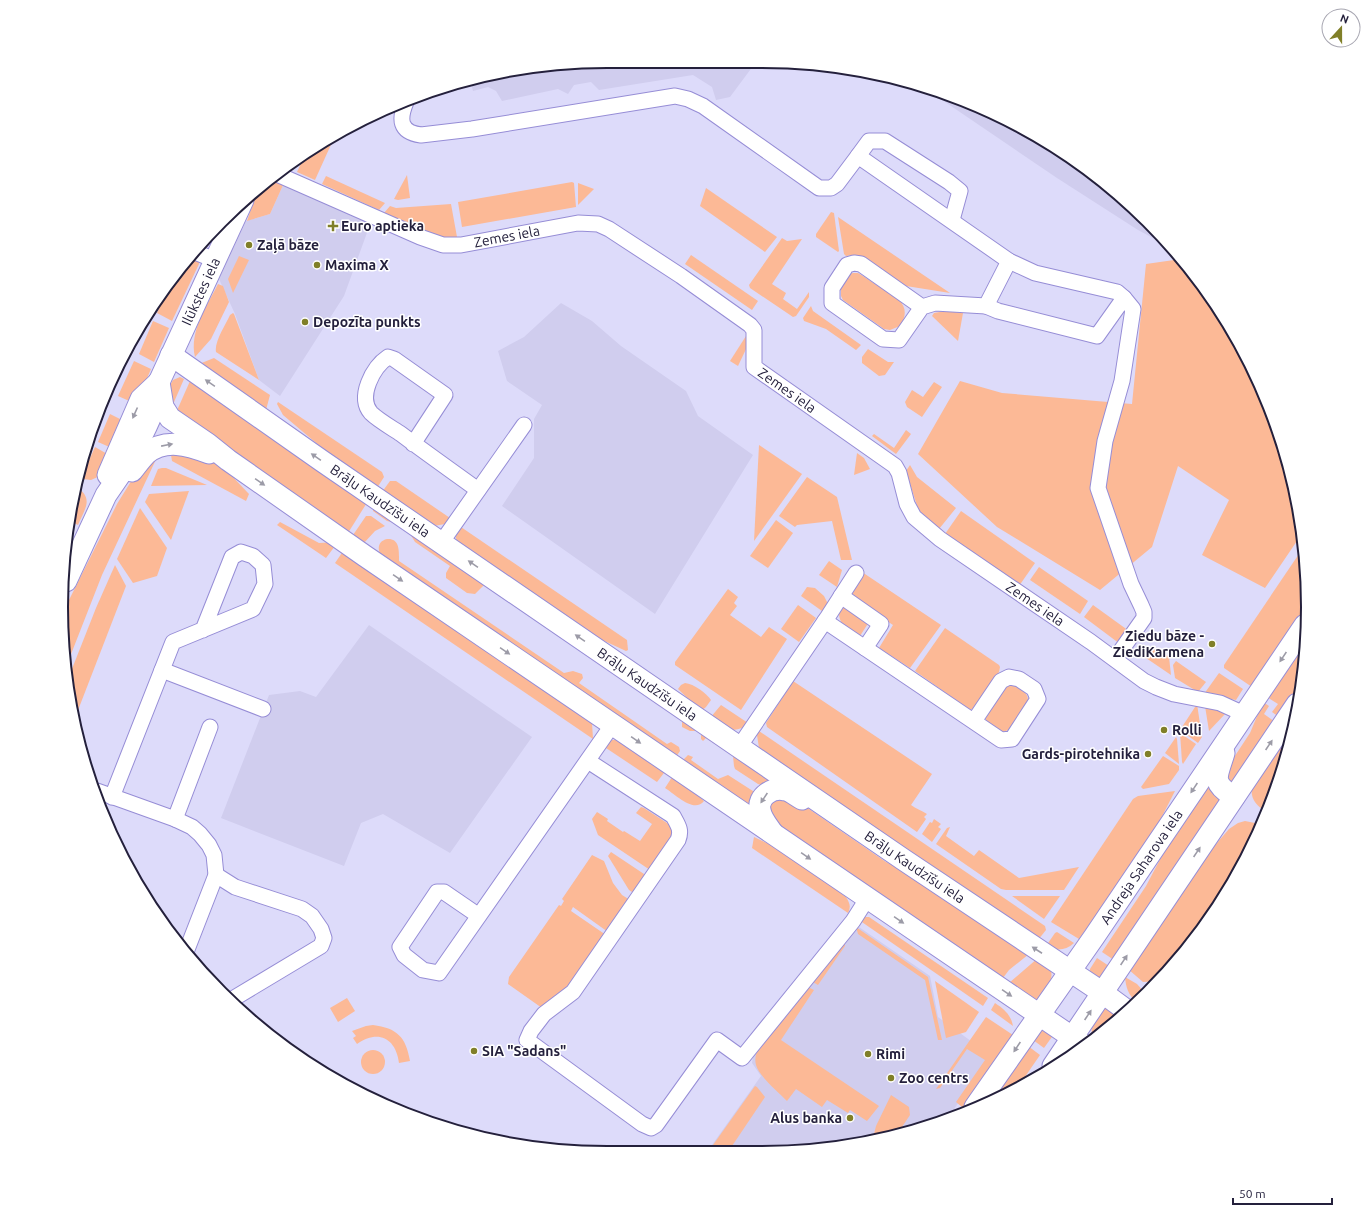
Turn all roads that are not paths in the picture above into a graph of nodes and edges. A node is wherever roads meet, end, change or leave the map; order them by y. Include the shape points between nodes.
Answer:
1 (404, 108) edge
2 (858, 156) junction
3 (283, 177) edge
4 (235, 218) edge
5 (952, 220) junction
6 (200, 254) edge
7 (215, 260) junction
8 (1009, 261) junction
9 (1124, 298) junction
10 (986, 306) junction
11 (922, 307) junction
12 (171, 356) junction
13 (159, 382) junction
14 (524, 425) dead end
15 (413, 444) junction
16 (228, 460) junction
17 (478, 490) junction
18 (106, 495) junction
19 (441, 543) junction
20 (856, 573) dead end
21 (69, 575) edge
22 (841, 596) junction
23 (825, 621) junction
24 (203, 630) junction
25 (1300, 632) edge
26 (865, 648) junction
27 (1115, 659) junction
28 (162, 670) junction
29 (263, 709) dead end
30 (1291, 713) edge
31 (1244, 714) junction
32 (974, 721) dead end
33 (613, 724) junction
34 (210, 727) dead end
35 (1231, 734) junction
36 (739, 747) junction
37 (588, 761) junction
38 (102, 793) edge
39 (112, 797) junction
40 (1234, 797) junction
41 (175, 819) junction
42 (774, 834) junction
43 (904, 860) junction
44 (216, 875) junction
45 (867, 898) junction
46 (479, 916) junction
47 (188, 946) edge
48 (1070, 971) junction
49 (1103, 993) junction
50 (236, 997) edge
51 (1122, 1007) edge
52 (1039, 1015) junction
53 (1079, 1042) edge
54 (980, 1099) edge

1 - 2 street via 401,119 404,127 413,134 421,135 675,96 703,106 819,188 831,188 837,184
2 - 5 street
2 - 5 street via 869,141 885,141 949,182 960,191
3 - 27 street, Zemes iela via 443,245 461,245 578,223 598,224 609,229 750,325 754,330 754,367 895,466 907,504 914,517 940,539
4 - 7 street, Ilūkstes iela
5 - 8 street
6 - 7 street
7 - 12 street, Ilūkstes iela
8 - 9 street via 1034,273 1118,292
8 - 10 street
9 - 10 street via 1097,336
9 - 27 street via 1132,310 1131,326 1122,381 1105,441 1098,488 1144,618
10 - 11 street via 935,303
11 - 11 street via 861,264 847,265 832,288 832,303 883,339 899,340
12 - 13 street, Ilūkstes iela
19 -> 12 street, Brāļu Kaudzīšu iela
13 - 16 street via 163,407 170,418
13 - 18 street, Ilūkstes iela via 155,407 146,427 130,460
14 - 17 street
15 - 15 street via 371,412 366,404 368,383 388,357 445,395
15 - 17 street
18 -> 16 street via 126,478 145,454 158,447 171,444 186,445
16 -> 33 street
17 - 19 street
18 - 21 street, Ilūkstes iela
36 -> 19 street, Brāļu Kaudzīšu iela
20 - 22 street
22 - 23 street
22 - 26 street via 881,624
23 - 26 street
23 - 36 street
24 - 24 street via 253,609 265,584 263,565 253,556 241,552 232,558
24 - 28 street via 173,642
25 -> 31 street, Andreja Saharova iela
26 - 32 street
27 - 31 street, Zemes iela via 1156,687 1174,694 1220,703
28 - 29 street
28 - 39 street
40 -> 30 street
31 - 35 street, Andreja Saharova iela
33 - 37 street
33 -> 42 street
34 - 41 street
35 - 40 street via 1217,776 1218,784 1223,791
35 -> 48 street, Andreja Saharova iela
36 - 43 street, Brāļu Kaudzīšu iela
37 - 45 street via 673,816 680,828 680,834 573,992 544,1014 527,1040 642,1124 651,1128 656,1125 717,1040 742,1058 849,925
37 - 46 street
38 - 39 street
39 - 41 street
49 -> 40 street
41 - 44 street via 200,834 214,855
43 -> 42 street via 884,854 786,790 768,792 760,802 762,816
42 -> 45 street
48 -> 43 street, Brāļu Kaudzīšu iela
44 - 47 street
44 - 50 street via 235,888 302,909 312,916 324,938 321,946
45 -> 52 street
46 - 46 street via 439,973 423,970 404,955 400,947 437,892 444,892
48 - 49 street, Brāļu Kaudzīšu iela
48 - 52 street, Andreja Saharova iela
49 - 51 street, Brāļu Kaudzīšu iela
53 -> 49 street
52 - 53 street
52 -> 54 street, Andreja Saharova iela

